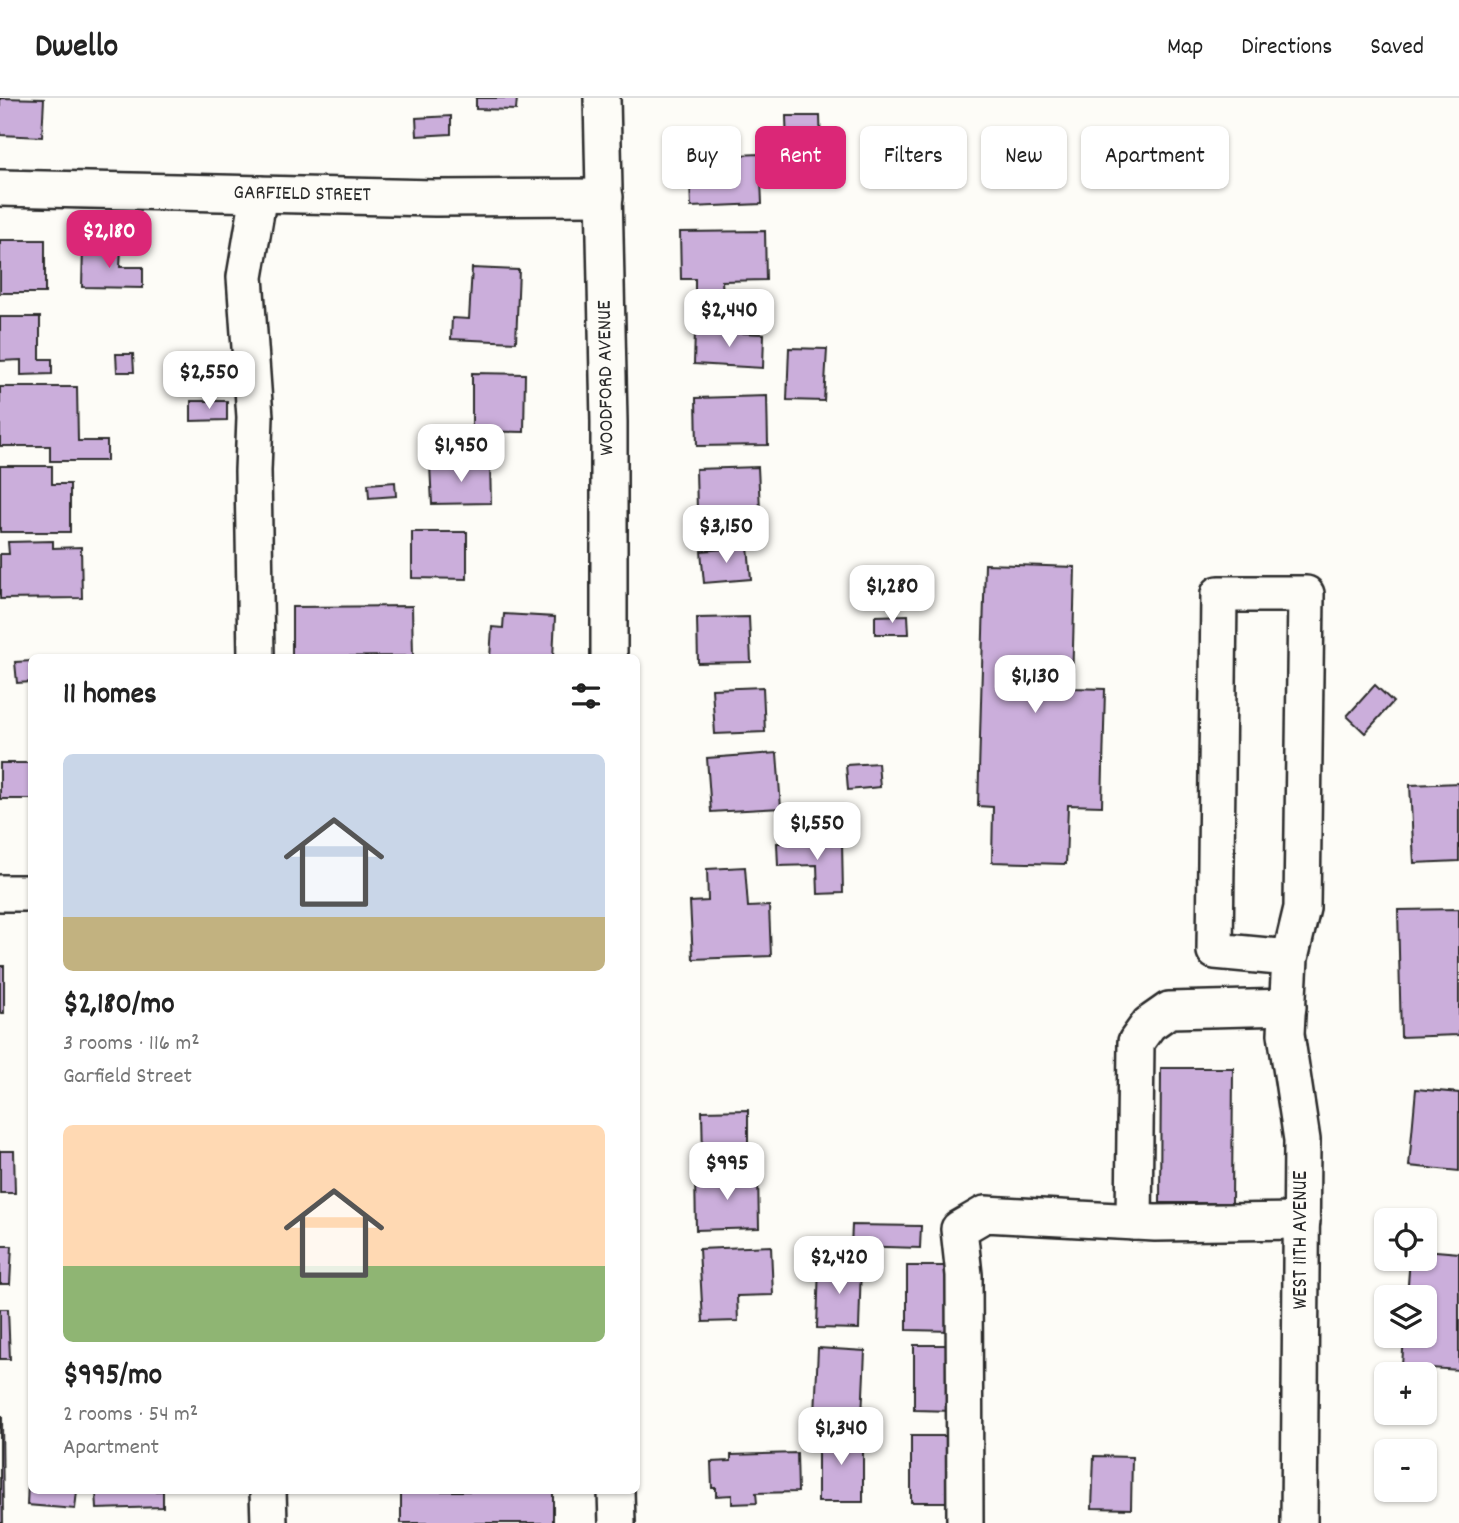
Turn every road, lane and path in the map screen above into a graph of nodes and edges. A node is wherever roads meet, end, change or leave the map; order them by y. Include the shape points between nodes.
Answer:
1 (602, 98) edge
2 (0, 188) edge
3 (259, 194) junction
4 (604, 197) junction
5 (256, 654) edge
6 (609, 654) edge
7 (0, 893) edge
8 (28, 893) edge
9 (1290, 958) junction
10 (1288, 1007) junction
11 (1302, 1221) junction
12 (1134, 1222) junction
13 (268, 1494) edge
14 (616, 1494) edge
15 (269, 1523) edge
16 (617, 1523) edge
17 (965, 1523) edge
18 (1300, 1523) edge

1 - 4 street, WOODFORD AVENUE
2 - 3 street, GARFIELD STREET
3 - 4 street, GARFIELD STREET
3 - 5 street via 245,277 255,417
4 - 6 street, WOODFORD AVENUE
7 - 8 street
9 - 9 street, WEST 11TH AVENUE via 1301,908 1306,594 1219,594 1215,951
9 - 10 street, WEST 11TH AVENUE
10 - 11 street, WEST 11TH AVENUE via 1286,1034 1302,1139
10 - 12 street via 1169,1010 1149,1024 1136,1042
11 - 12 street
11 - 18 street, WEST 11TH AVENUE
12 - 17 street via 985,1214 959,1229 964,1275
13 - 15 street
14 - 16 street

